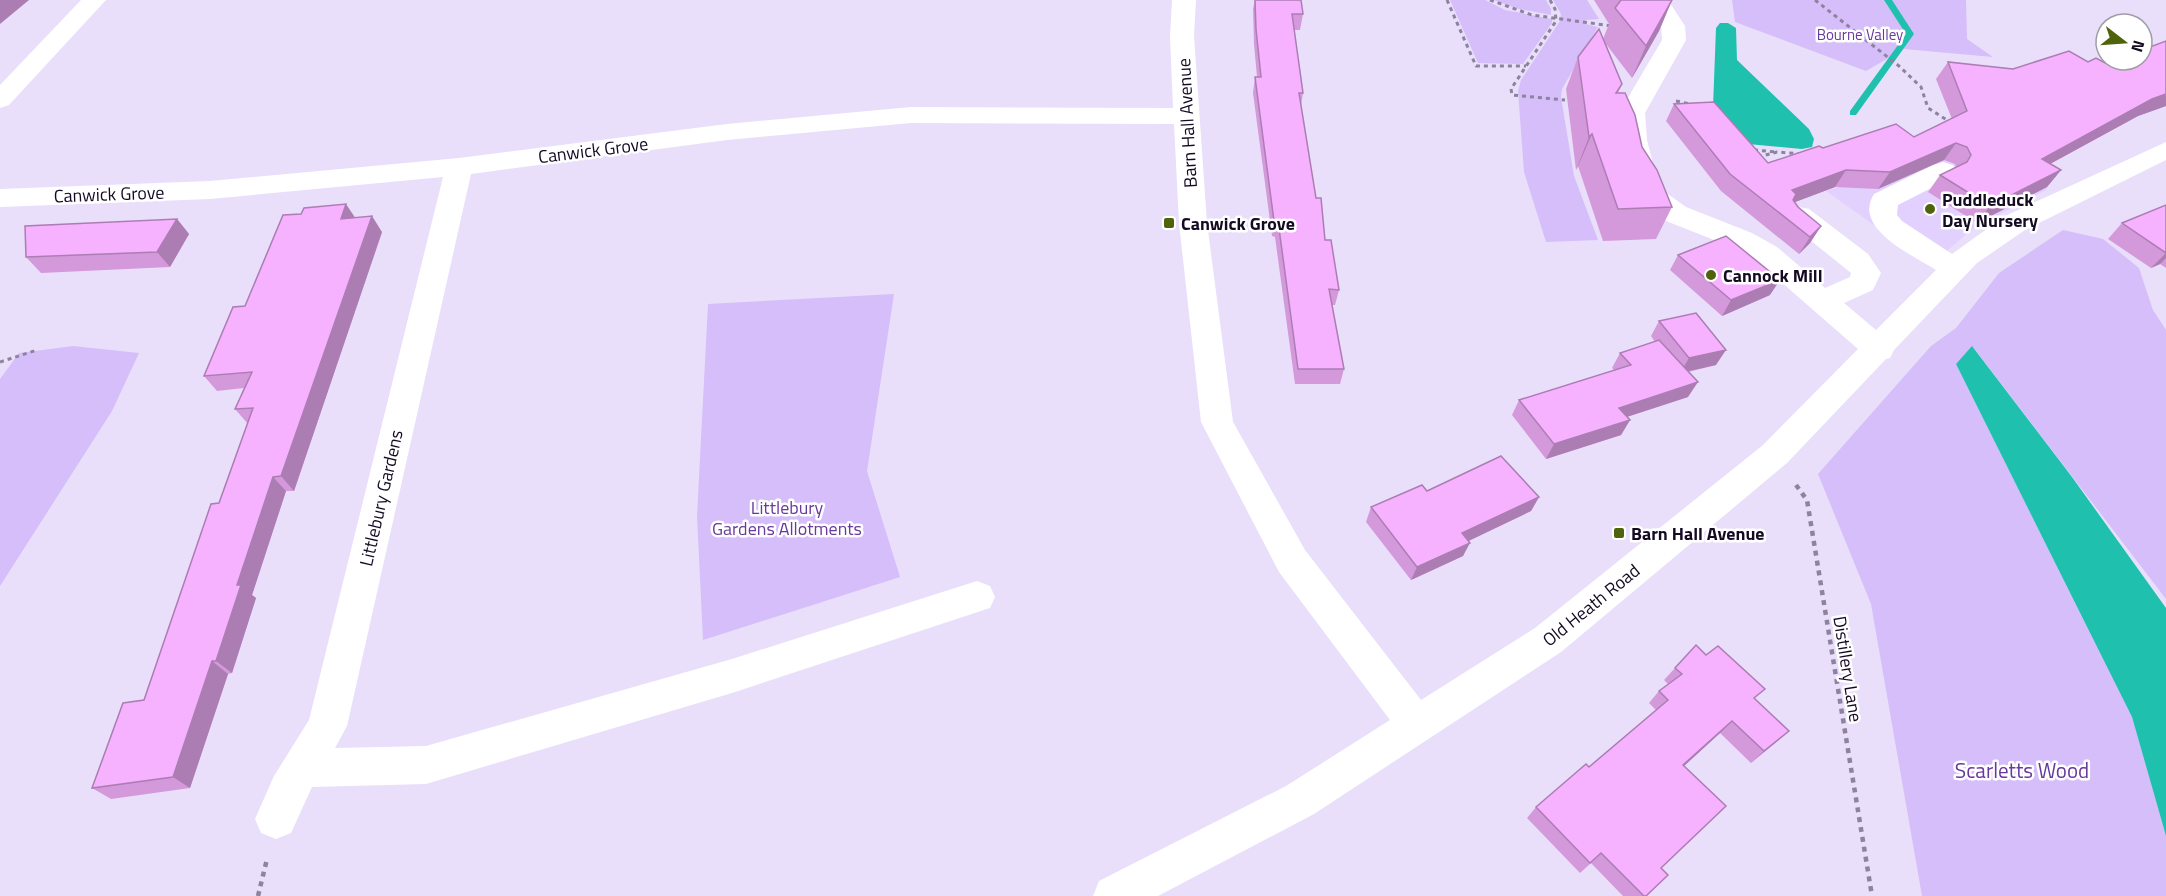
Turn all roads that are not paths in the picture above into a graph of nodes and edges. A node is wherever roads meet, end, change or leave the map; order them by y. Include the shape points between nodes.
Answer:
1 (94, 0) edge
2 (1184, 0) edge
3 (1656, 0) edge
4 (0, 100) edge
5 (1186, 115) junction
6 (2161, 157) edge
7 (459, 167) junction
8 (1943, 171) edge
9 (0, 198) edge
10 (1799, 216) edge
11 (1955, 269) junction
12 (1822, 301) junction
13 (1879, 350) junction
14 (977, 597) dead end
15 (1416, 724) junction
16 (301, 768) junction
17 (276, 819) dead end
18 (1114, 896) edge

1 - 4 street
2 - 5 street, Barn Hall Avenue
3 - 12 street via 1673,26 1674,40 1632,113 1643,179 1655,198 1676,214 1767,254
5 - 7 street, Canwick Grove via 911,115 727,132
5 - 15 street, Barn Hall Avenue via 1198,282 1217,422 1292,561
6 - 11 street, Old Heath Road via 2015,223 1967,256
7 - 9 street, Canwick Grove via 210,190
7 - 16 street, Littlebury Gardens via 327,726
8 - 11 street via 1884,200 1883,216 1892,228
10 - 12 street via 1858,261 1866,273 1863,283
11 - 13 street, Old Heath Road
12 - 13 street
13 - 15 street, Old Heath Road via 1775,454 1548,640
14 - 16 street via 732,676 426,765
15 - 18 street, Old Heath Road via 1300,800
16 - 17 street, Littlebury Gardens

